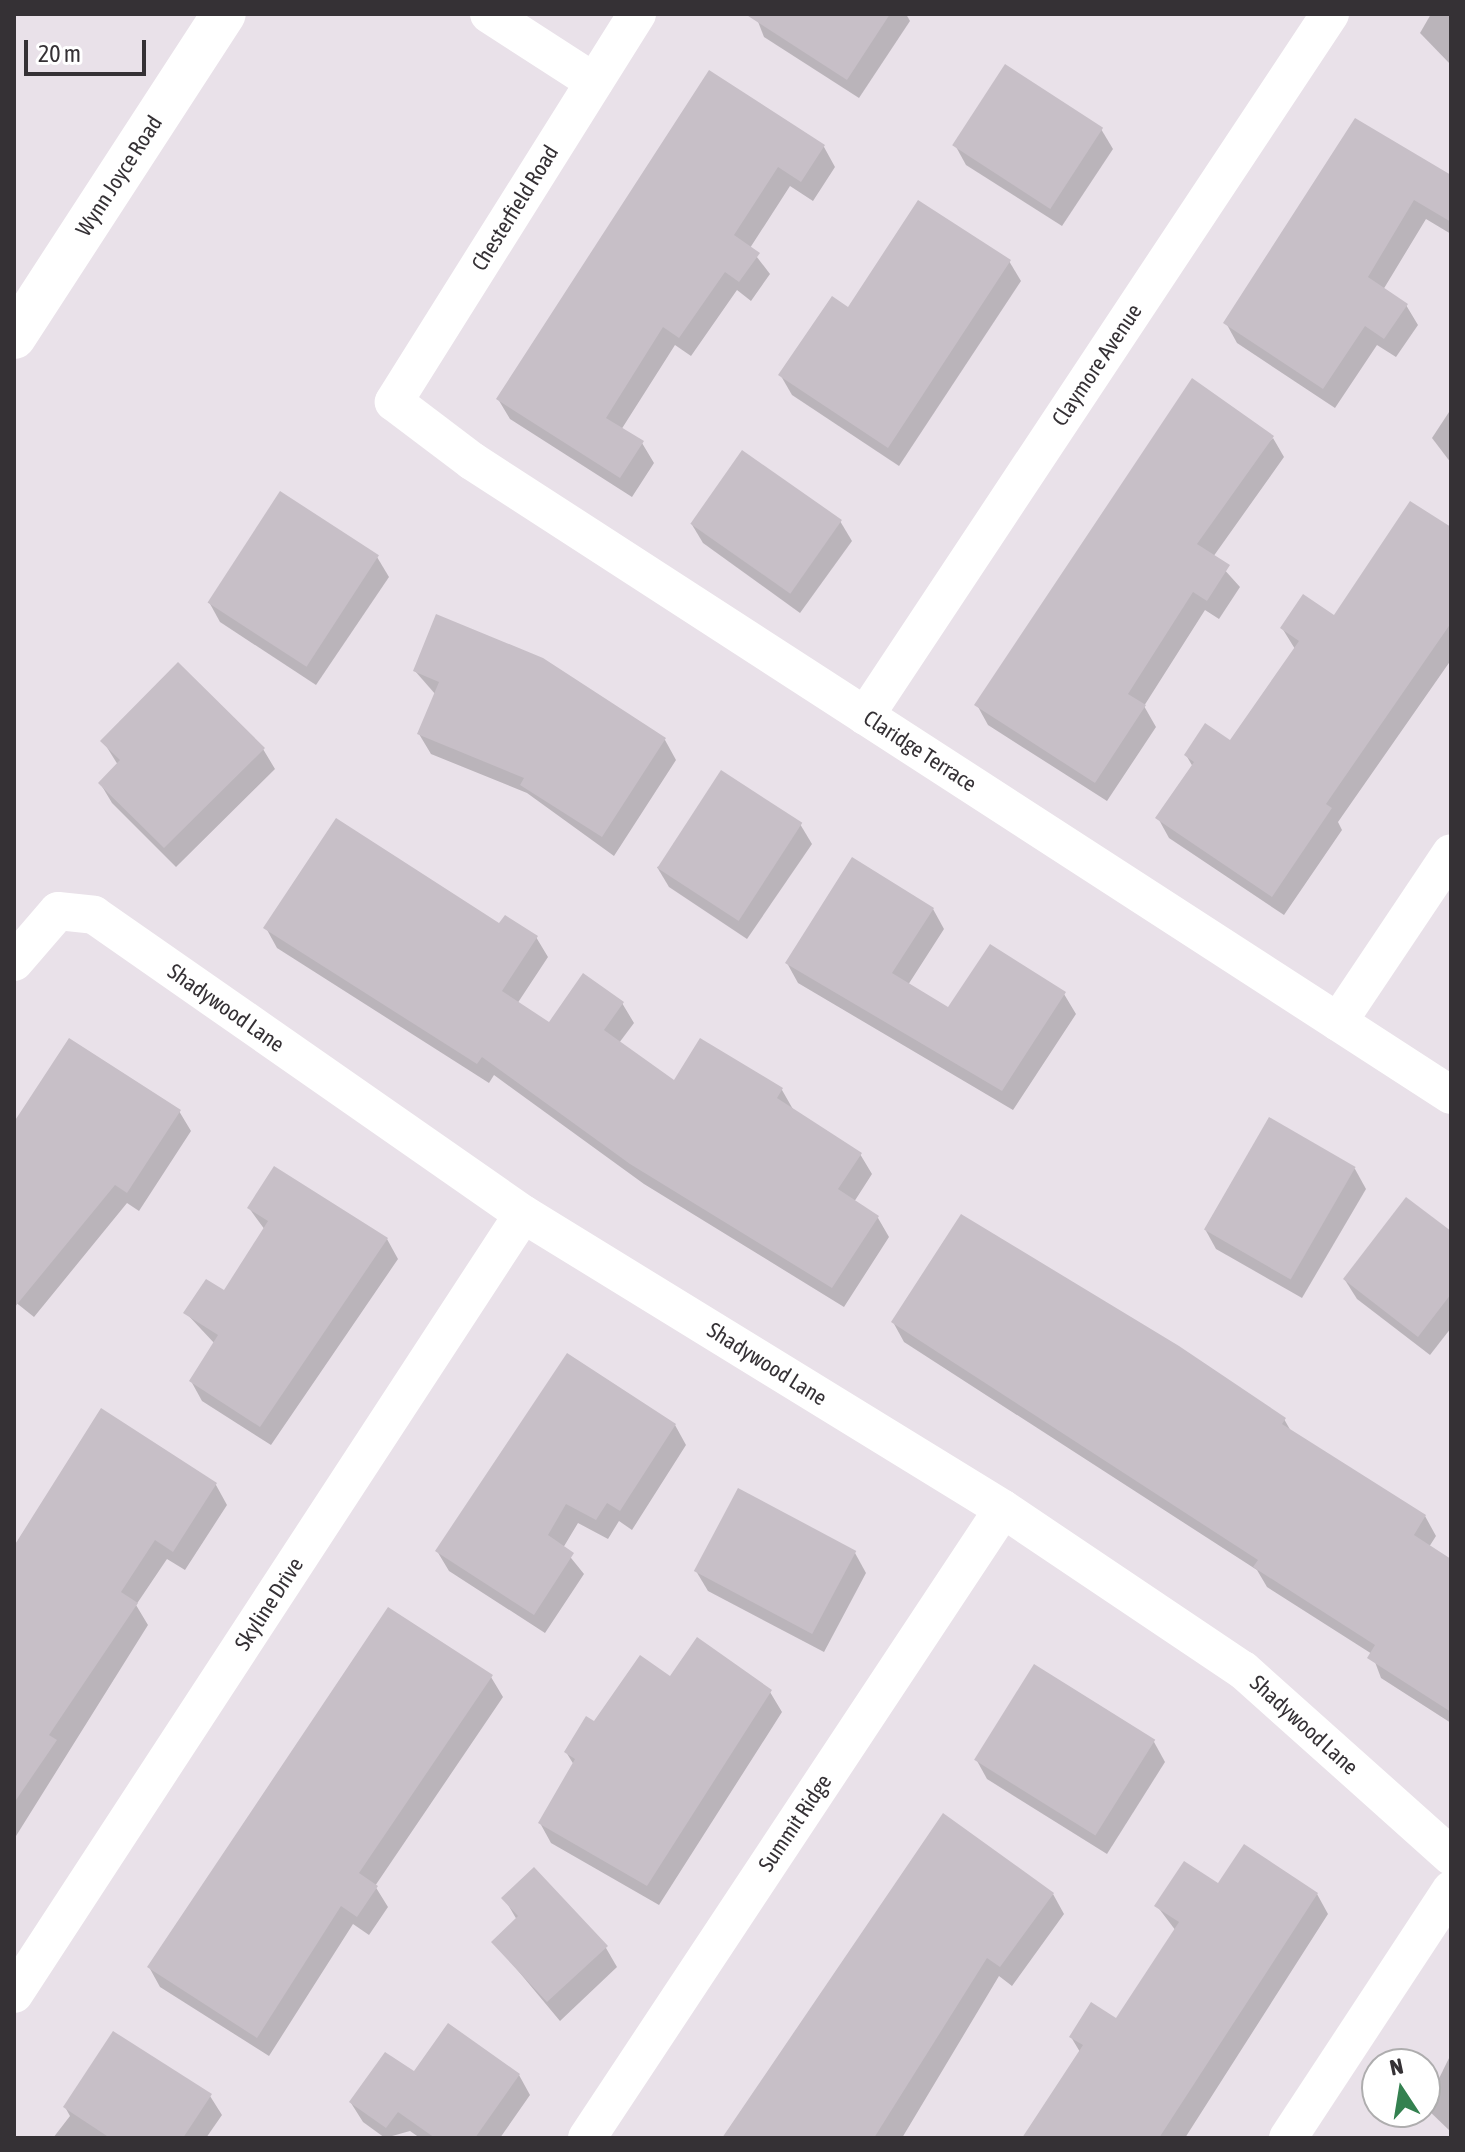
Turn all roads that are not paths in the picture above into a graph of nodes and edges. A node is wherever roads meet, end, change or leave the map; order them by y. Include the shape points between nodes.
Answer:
1 (224, 14) edge
2 (489, 14) edge
3 (637, 14) edge
4 (1330, 14) edge
5 (594, 82) junction
6 (14, 337) edge
7 (394, 402) joint
8 (865, 716) junction
9 (1451, 853) edge
10 (14, 962) edge
11 (1338, 1022) junction
12 (1451, 1095) edge
13 (523, 1214) junction
14 (1003, 1509) junction
15 (1451, 1856) edge
16 (1451, 1890) edge
17 (14, 1994) edge
18 (587, 2138) edge
19 (1288, 2138) edge

1 - 6 street, Wynn Joyce Road
2 - 5 street
3 - 5 street, Chesterfield Road
4 - 8 street, Claymore Avenue
5 - 7 street, Chesterfield Road
7 - 8 street, Claridge Terrace via 472,461
8 - 11 street, Claridge Terrace
9 - 11 street
10 - 13 street, Shadywood Lane via 58,911 94,915
11 - 12 street, Claridge Terrace
13 - 14 street, Shadywood Lane
13 - 17 street, Skyline Drive
14 - 15 street, Shadywood Lane via 1243,1670
14 - 18 street, Summit Ridge
16 - 19 street

